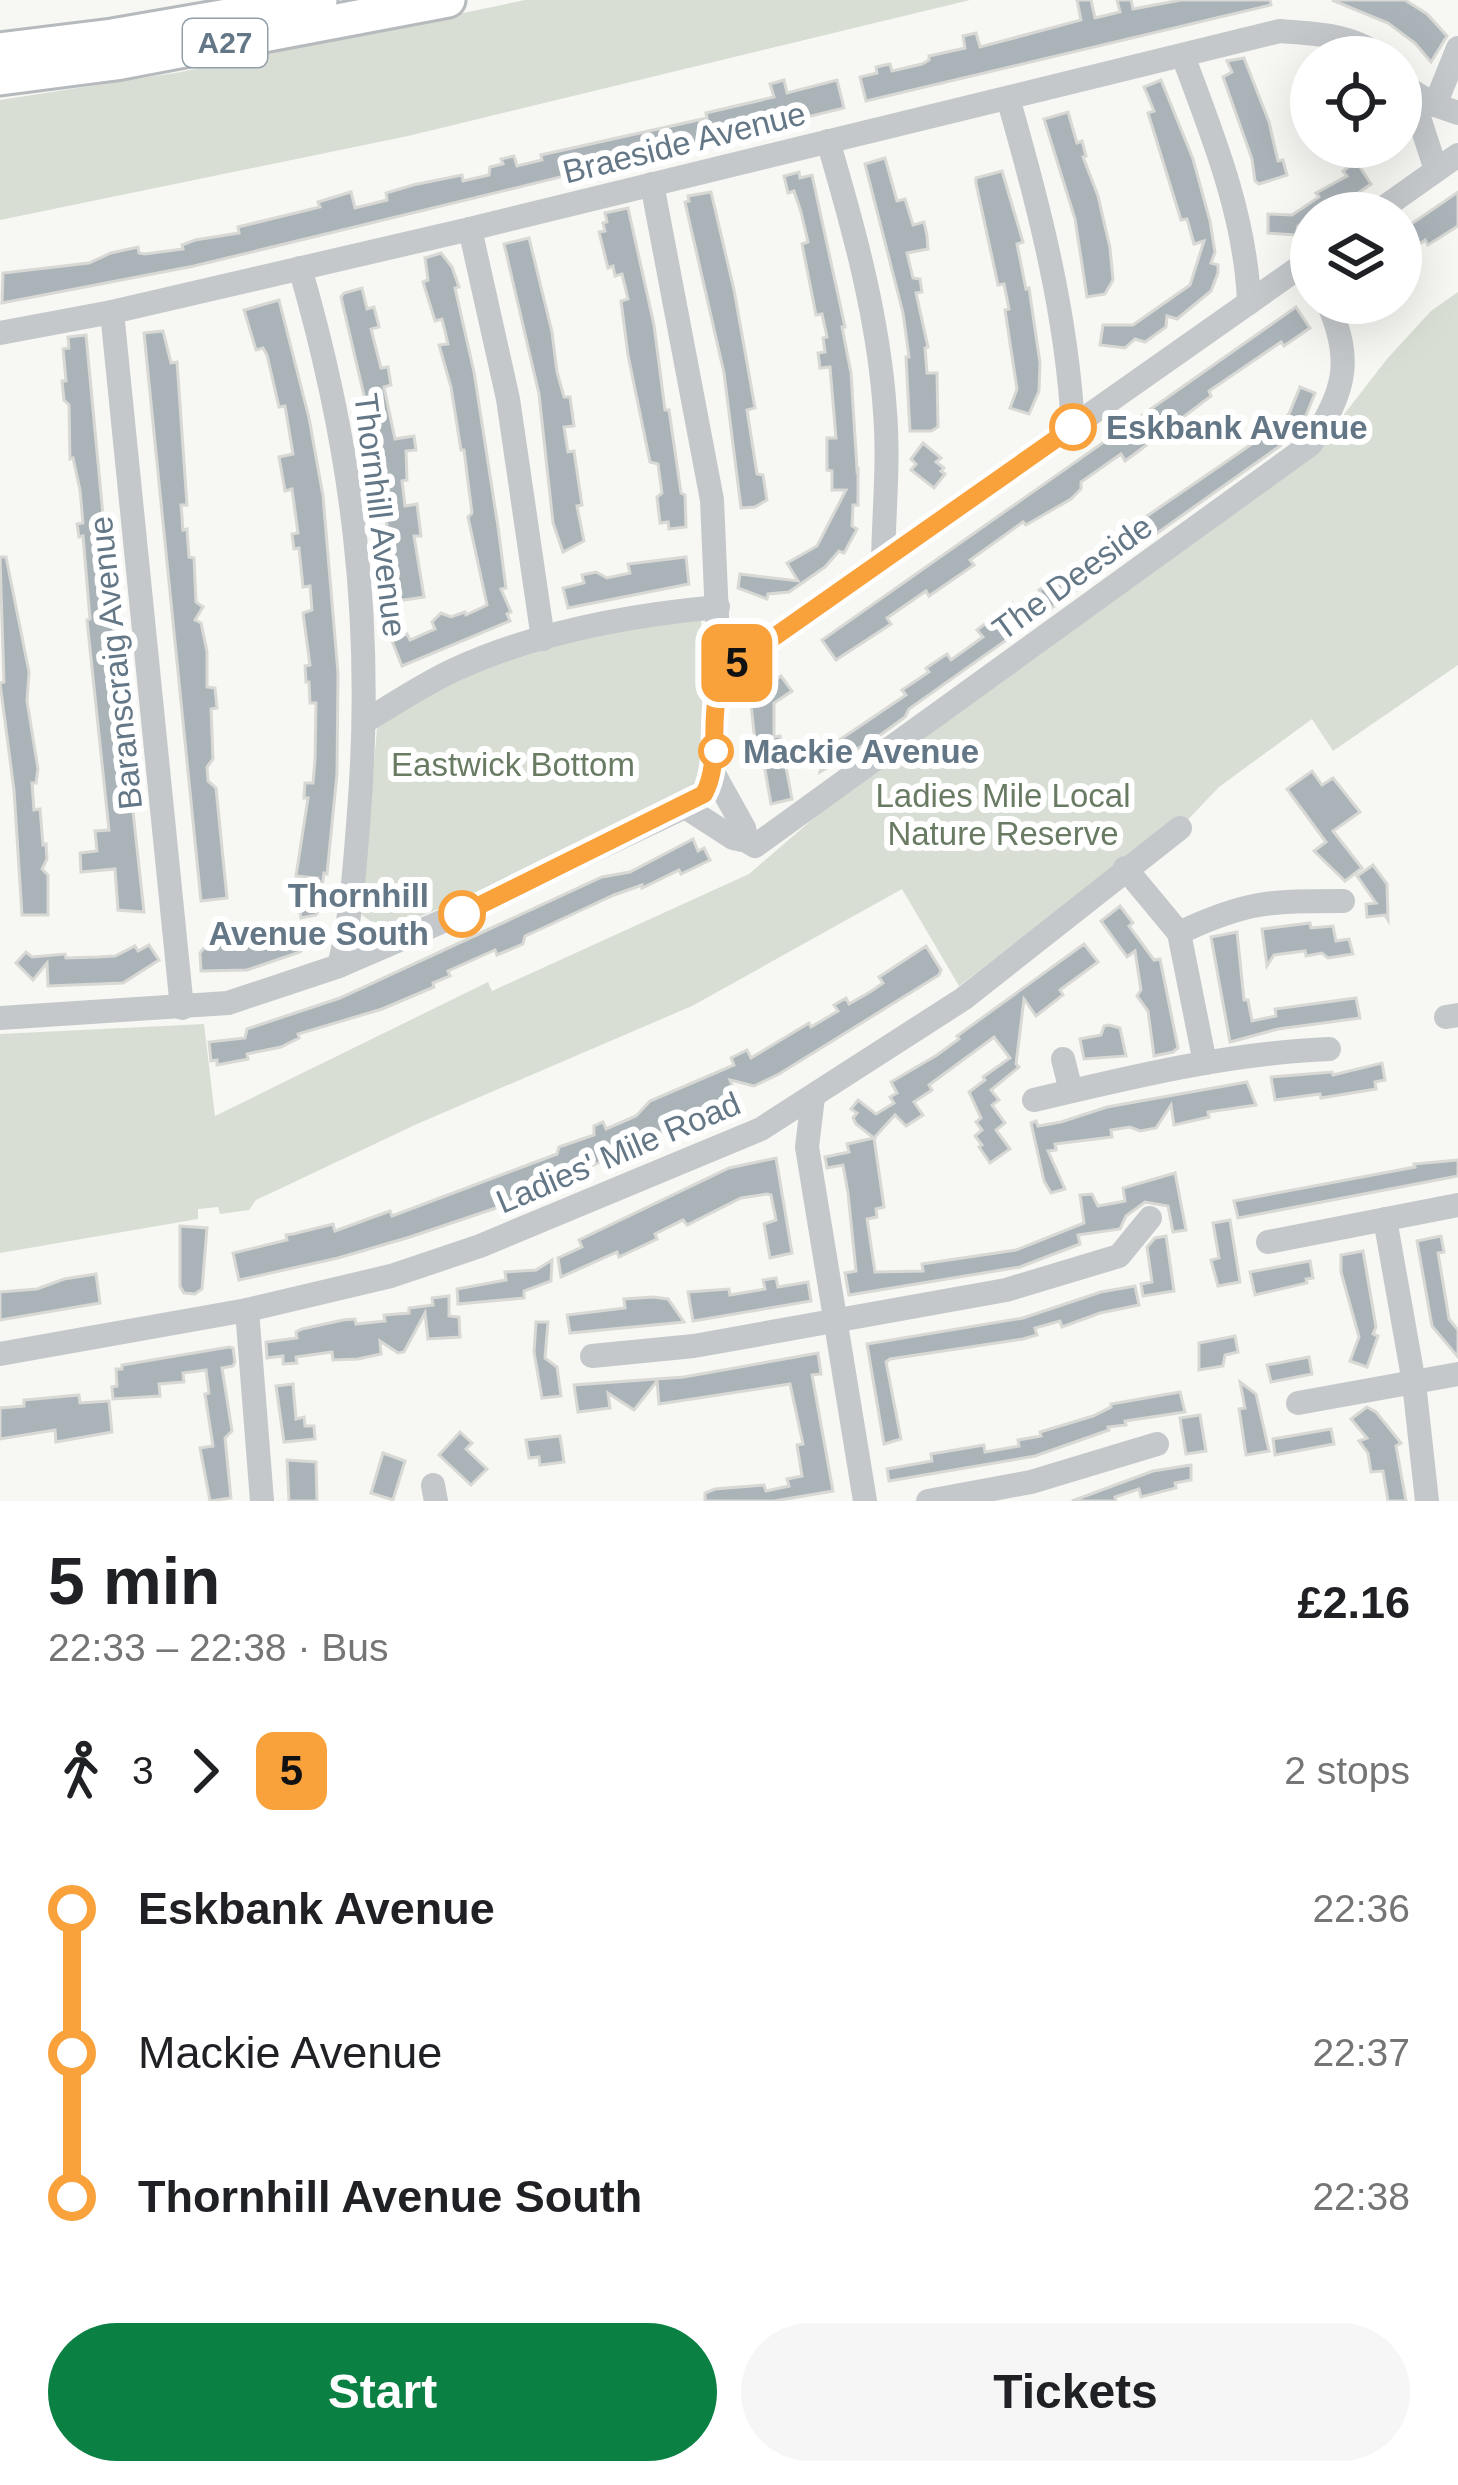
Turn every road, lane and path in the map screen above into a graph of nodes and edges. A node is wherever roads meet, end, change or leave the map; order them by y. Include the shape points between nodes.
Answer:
1 (320, 0) edge
2 (448, 0) edge
3 (1333, 36) edge
4 (1458, 49) edge
5 (0, 50) edge
6 (1183, 56) junction
7 (0, 78) edge
8 (1008, 98) junction
9 (1446, 109) edge
10 (1422, 131) edge
11 (828, 141) junction
12 (1458, 155) edge
13 (1436, 170) junction
14 (652, 184) junction
15 (1405, 192) edge
16 (470, 229) junction
17 (1247, 261) junction
18 (300, 268) junction
19 (1290, 273) edge
20 (1285, 276) junction
21 (1290, 278) edge
22 (1249, 303) junction
23 (112, 312) junction
24 (1337, 324) edge
25 (0, 333) edge
26 (1071, 385) junction
27 (1110, 401) junction
28 (1073, 427) junction
29 (884, 512) junction
30 (926, 529) junction
31 (884, 560) junction
32 (718, 607) junction
33 (543, 639) junction
34 (730, 668) junction
35 (367, 720) junction
36 (714, 775) junction
37 (685, 807) junction
38 (1180, 828) dead end
39 (747, 841) junction
40 (1125, 868) junction
41 (1343, 901) dead end
42 (351, 918) junction
43 (1179, 933) junction
44 (384, 947) junction
45 (339, 966) junction
46 (0, 995) edge
47 (182, 1008) junction
48 (6, 1018) edge
49 (1329, 1049) dead end
50 (1063, 1059) dead end
51 (1205, 1063) junction
52 (1071, 1091) junction
53 (813, 1097) junction
54 (1034, 1100) dead end
55 (761, 1129) junction
56 (807, 1147) junction
57 (1458, 1205) edge
58 (1150, 1218) dead end
59 (1385, 1219) junction
60 (1268, 1242) dead end
61 (247, 1310) junction
62 (835, 1323) junction
63 (0, 1354) edge
64 (592, 1356) dead end
65 (1458, 1374) edge
66 (1414, 1383) junction
67 (1298, 1403) dead end
68 (1157, 1444) dead end
69 (262, 1501) edge
70 (865, 1501) edge
71 (928, 1501) edge
72 (1427, 1501) edge

1 - 5 highway, A27
2 - 7 highway, A27
3 - 6 street, Braeside Avenue via 1280,31
4 - 9 street
6 - 8 street, Braeside Avenue
6 - 17 street
8 - 11 street, Braeside Avenue
8 - 26 street via 1048,237
10 - 13 street
11 - 14 street, Braeside Avenue
11 - 29 street via 877,341
12 - 13 street
13 - 15 street
14 - 16 street, Braeside Avenue
14 - 32 street via 712,500
16 - 18 street, Braeside Avenue
16 - 33 street via 508,399
17 - 20 street
17 - 22 street
18 - 23 street, Braeside Avenue
18 - 35 street, Thornhill Avenue via 353,505
19 - 20 street
20 - 21 street
20 - 22 street
22 - 27 street
23 - 25 street, Braeside Avenue
23 - 47 street, Baranscraig Avenue
24 - 39 street, The Deeside via 1337,402 1311,445 755,846
26 - 27 street
26 - 28 street
27 - 28 street
28 - 30 street
29 - 30 street
29 - 31 street
30 - 31 street
31 - 34 street
32 - 33 street via 648,613
32 - 34 street via 718,640
33 - 35 street via 456,669
34 - 36 street via 716,698
35 - 42 street, Thornhill Avenue
36 - 37 street
36 - 39 street
37 - 39 street
37 - 44 street
38 - 40 street, Ladies' Mile Road
40 - 43 street
40 - 53 street, Ladies' Mile Road via 975,989
41 - 43 street via 1265,901
42 - 44 street
42 - 45 street, Thornhill Avenue
43 - 51 street
44 - 45 street
45 - 47 street via 228,1003
46 - 48 street
47 - 48 street
49 - 51 street
50 - 52 street
51 - 52 street
52 - 54 street
53 - 55 street, Ladies' Mile Road
53 - 56 street
55 - 56 street
55 - 61 street, Ladies' Mile Road via 480,1246
56 - 62 street
57 - 59 street
58 - 62 street via 1118,1256 1006,1290
59 - 60 street
59 - 66 street
61 - 63 street, Ladies' Mile Road
61 - 69 street
62 - 64 street
62 - 70 street
65 - 66 street
66 - 67 street
66 - 72 street
68 - 71 street via 1031,1482

